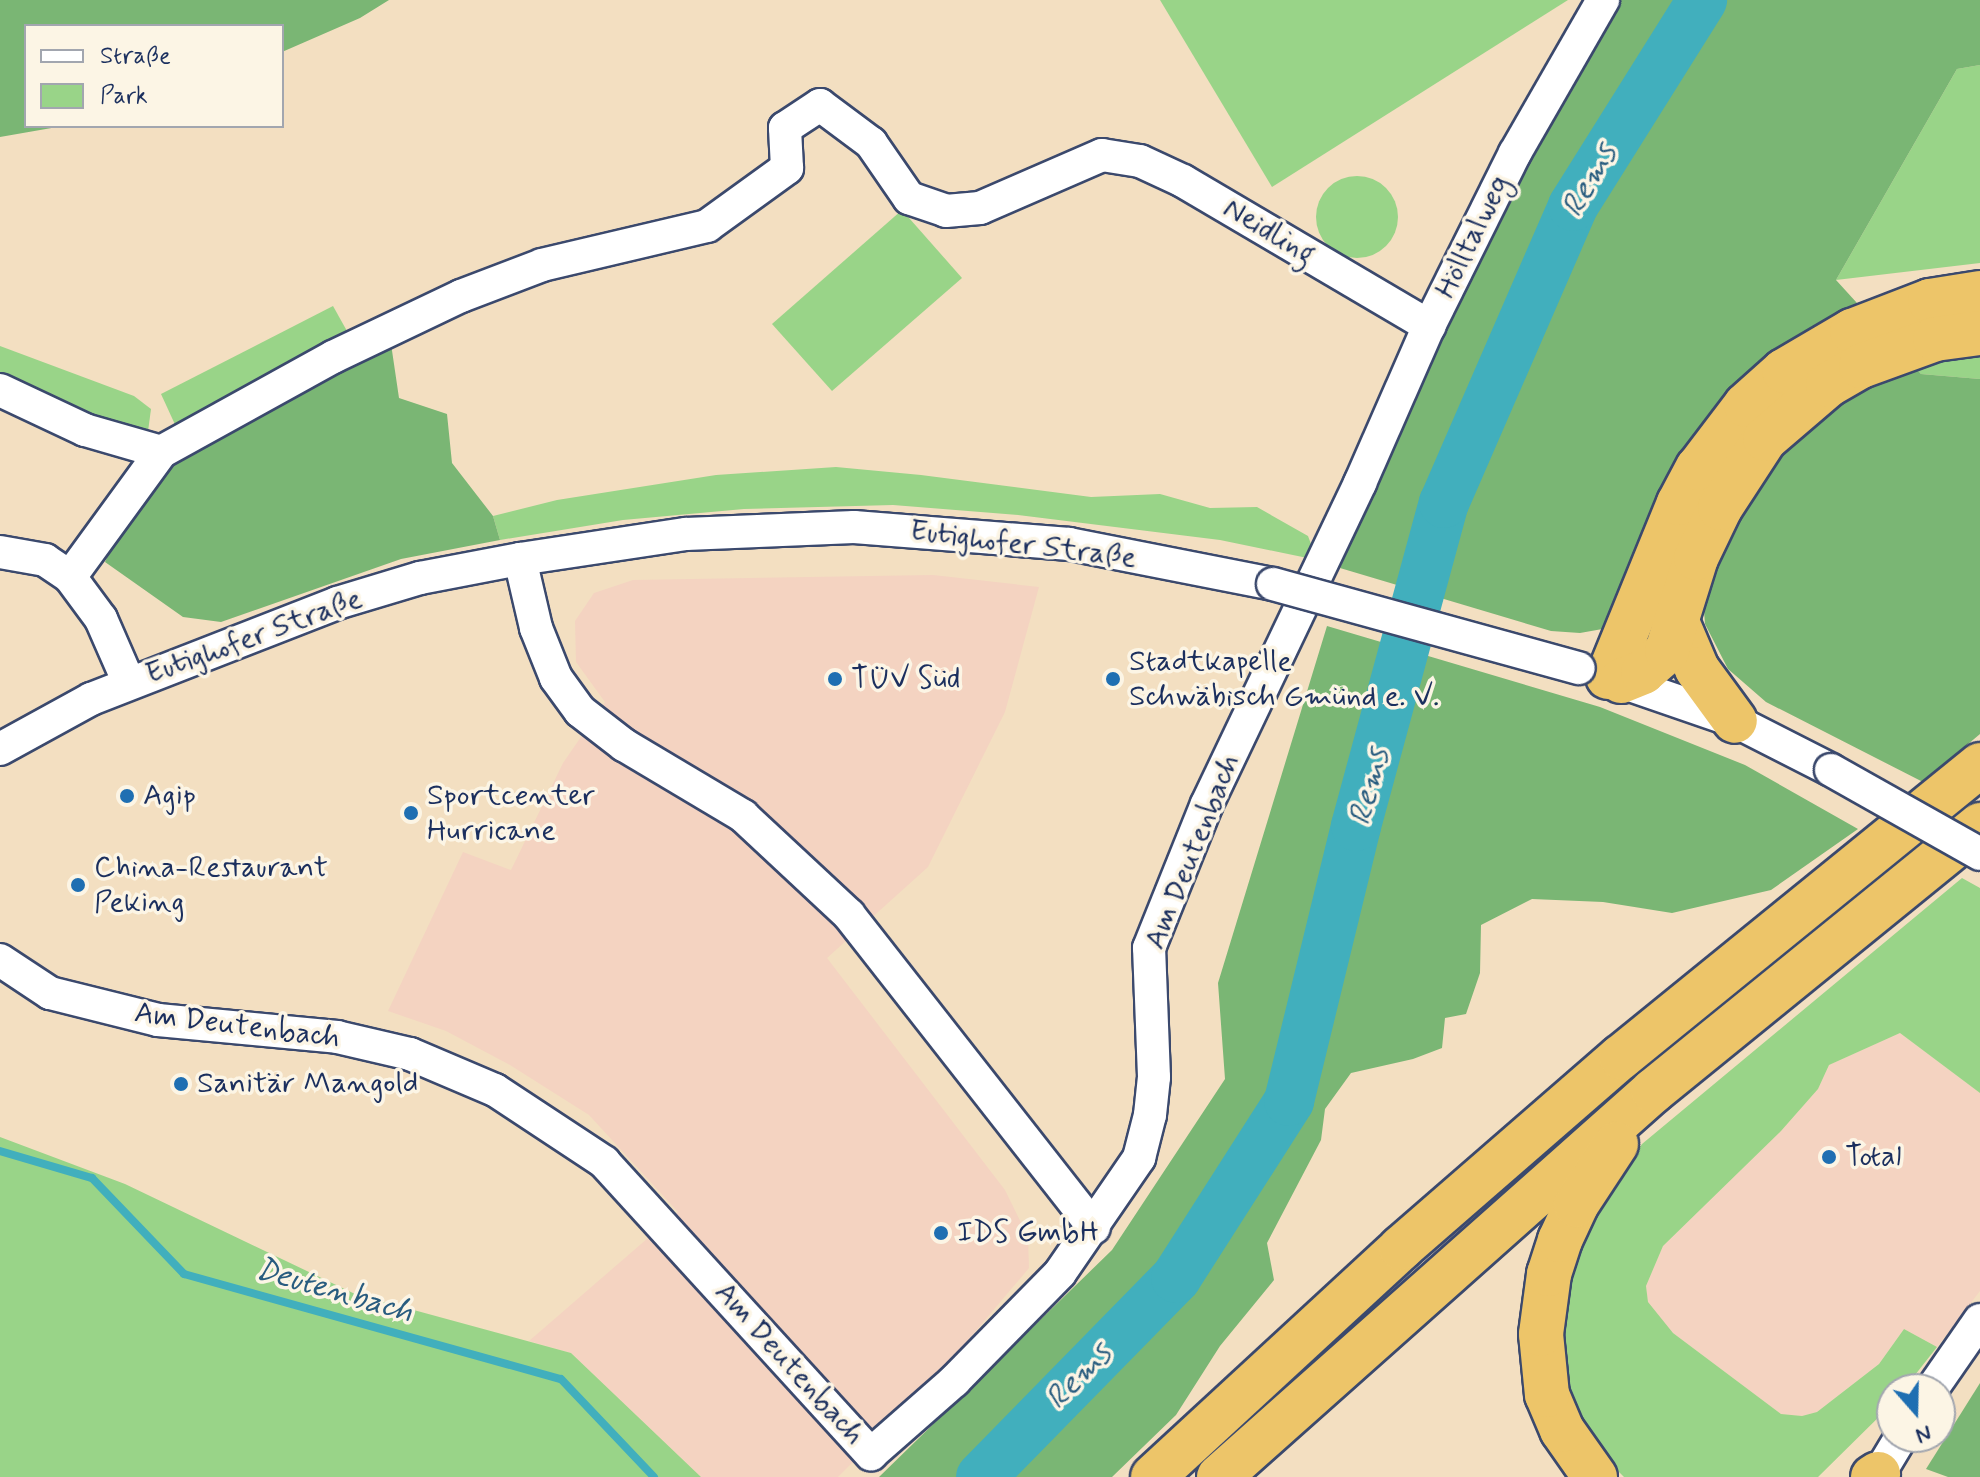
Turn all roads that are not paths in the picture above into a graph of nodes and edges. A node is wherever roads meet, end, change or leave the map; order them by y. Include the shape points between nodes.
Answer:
1 (1603, 0) edge
2 (1980, 293) edge
3 (1429, 326) junction
4 (1980, 333) edge
5 (0, 390) edge
6 (161, 452) junction
7 (0, 552) edge
8 (520, 559) junction
9 (70, 577) junction
10 (1677, 622) junction
11 (1603, 675) junction
12 (129, 683) junction
13 (1262, 688) joint
14 (1735, 721) junction
15 (0, 749) edge
16 (1980, 765) edge
17 (1980, 825) edge
18 (1980, 854) edge
19 (0, 960) edge
20 (1653, 1091) junction
21 (1094, 1227) junction
22 (1980, 1320) edge
23 (1943, 1373) edge
24 (1891, 1453) edge
25 (1876, 1476) edge
26 (1153, 1477) edge
27 (1219, 1477) edge
28 (1595, 1477) edge

1 - 3 street, Hölltalweg via 1515,153
2 - 11 highway via 1930,301 1852,331 1784,371 1746,405 1698,468 1679,503
3 - 6 street, Neidling via 1140,161 1102,155 980,208 946,211 909,198 871,143 820,105 785,128 787,168 707,226 542,265 461,296 333,357
3 - 13 street, Hölltalweg
4 - 10 highway via 1935,339 1861,366 1828,385 1765,439 1720,508 1696,558
5 - 6 street via 85,430
6 - 9 street
7 - 9 street via 45,560
8 - 11 street, Eutighofer Straße, bridge via 686,534 854,527 1069,544 1273,584
8 - 12 street, Eutighofer Straße via 420,578 337,603
8 - 21 street via 536,628 556,678 580,711 624,745 743,816 849,915
9 - 12 street via 101,619
10 - 11 highway via 1667,651 1656,663
10 - 14 highway via 1697,669
11 - 14 street, Eutighofer Straße
12 - 15 street, Eutighofer Straße
13 - 21 street, Am Deutenbach via 1207,804 1149,948 1154,1077 1150,1115 1139,1158
14 - 18 street, Eutighofer Straße, bridge
16 - 26 highway via 1621,1057 1401,1248
17 - 20 highway
19 - 21 street, Am Deutenbach via 50,993 158,1020 337,1037 410,1054 495,1090 604,1162 871,1454 1060,1273
20 - 27 highway
20 - 28 highway via 1576,1205 1544,1301 1541,1362 1547,1395 1562,1430
22 - 23 street
24 - 25 street

